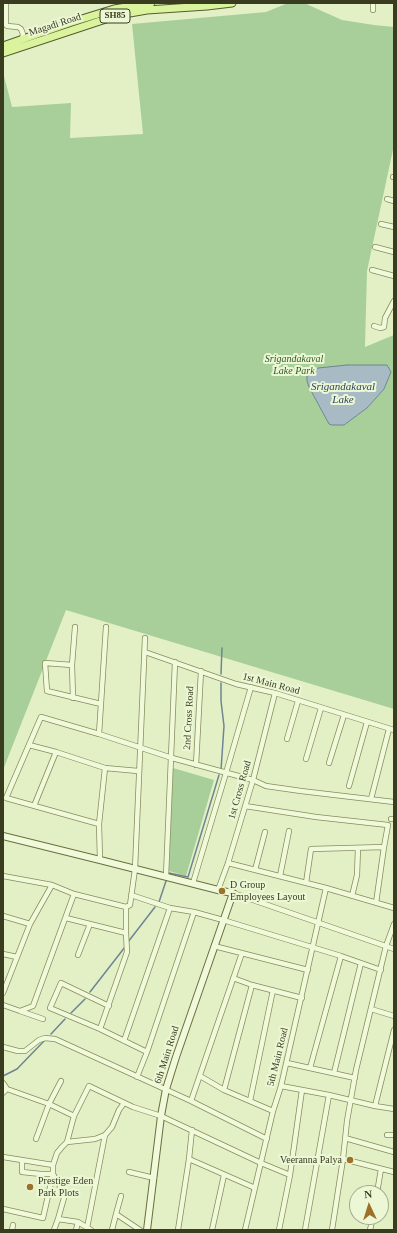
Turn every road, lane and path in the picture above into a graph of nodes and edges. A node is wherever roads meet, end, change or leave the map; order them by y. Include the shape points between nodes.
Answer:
1 (6, 3) edge
2 (149, 3) edge
3 (232, 3) edge
4 (373, 3) edge
5 (221, 4) edge
6 (373, 10) dead end
7 (22, 39) junction
8 (3, 46) edge
9 (3, 53) edge
10 (386, 199) dead end
11 (394, 201) edge
12 (380, 224) dead end
13 (394, 227) edge
14 (375, 247) dead end
15 (394, 252) edge
16 (372, 270) dead end
17 (394, 276) edge
18 (394, 300) edge
19 (374, 326) dead end
20 (75, 627) dead end
21 (106, 627) dead end
22 (145, 638) dead end
23 (144, 652) junction
24 (175, 662) junction
25 (72, 665) junction
26 (201, 671) junction
27 (251, 688) junction
28 (276, 693) junction
29 (73, 698) junction
30 (298, 700) junction
31 (101, 704) junction
32 (321, 708) junction
33 (344, 715) junction
34 (367, 722) junction
35 (391, 729) edge
36 (99, 734) junction
37 (287, 739) dead end
38 (29, 745) junction
39 (141, 748) junction
40 (56, 752) junction
41 (172, 758) junction
42 (306, 759) dead end
43 (330, 763) dead end
44 (196, 765) junction
45 (105, 768) junction
46 (138, 771) junction
47 (226, 773) junction
48 (253, 780) junction
49 (349, 786) dead end
50 (371, 799) junction
51 (394, 802) edge
52 (34, 806) junction
53 (245, 806) junction
54 (99, 824) junction
55 (289, 831) dead end
56 (266, 832) dead end
57 (3, 836) edge
58 (384, 847) junction
59 (358, 848) junction
60 (100, 860) junction
61 (228, 863) junction
62 (135, 869) junction
63 (255, 870) junction
64 (3, 876) edge
65 (166, 876) junction
66 (280, 876) junction
67 (193, 883) junction
68 (306, 883) junction
69 (52, 885) junction
70 (326, 888) junction
71 (218, 890) junction
72 (233, 893) junction
73 (74, 894) junction
74 (131, 896) junction
75 (352, 896) junction
76 (376, 902) junction
77 (126, 907) junction
78 (170, 908) junction
79 (394, 908) edge
80 (194, 912) junction
81 (3, 916) edge
82 (66, 918) junction
83 (222, 920) junction
84 (319, 923) junction
85 (30, 924) junction
86 (90, 924) junction
87 (394, 924) edge
88 (126, 933) junction
89 (214, 946) junction
90 (386, 946) junction
91 (314, 948) junction
92 (394, 949) edge
93 (242, 953) junction
94 (3, 954) edge
95 (78, 955) dead end
96 (341, 956) junction
97 (17, 957) junction
98 (361, 963) junction
99 (308, 970) junction
100 (381, 970) junction
101 (233, 978) junction
102 (252, 985) junction
103 (273, 990) junction
104 (3, 993) edge
105 (302, 998) junction
106 (3, 1005) edge
107 (108, 1006) junction
108 (371, 1009) junction
109 (20, 1011) junction
110 (394, 1016) edge
111 (43, 1019) dead end
112 (100, 1029) junction
113 (394, 1030) edge
114 (124, 1041) junction
115 (3, 1047) edge
116 (147, 1052) junction
117 (287, 1063) junction
118 (310, 1068) junction
119 (334, 1073) junction
120 (200, 1076) junction
121 (137, 1077) junction
122 (355, 1078) junction
123 (60, 1081) dead end
124 (3, 1083) edge
125 (281, 1086) junction
126 (7, 1089) junction
127 (166, 1089) junction
128 (224, 1090) junction
129 (302, 1090) junction
130 (3, 1093) edge
131 (329, 1095) junction
132 (191, 1101) junction
133 (250, 1101) junction
134 (350, 1101) junction
135 (124, 1103) junction
136 (49, 1104) junction
137 (375, 1106) junction
138 (394, 1109) edge
139 (273, 1111) junction
140 (74, 1116) junction
141 (161, 1116) junction
142 (192, 1130) junction
143 (105, 1135) junction
144 (387, 1135) dead end
145 (394, 1135) edge
146 (345, 1138) junction
147 (36, 1139) dead end
148 (267, 1139) junction
149 (67, 1142) junction
150 (394, 1152) edge
151 (3, 1157) edge
152 (189, 1159) junction
153 (343, 1159) junction
154 (22, 1160) junction
155 (261, 1163) junction
156 (53, 1165) junction
157 (381, 1169) junction
158 (129, 1172) dead end
159 (394, 1172) edge
160 (53, 1174) junction
161 (224, 1175) junction
162 (290, 1175) junction
163 (154, 1178) junction
164 (378, 1185) edge
165 (255, 1188) junction
166 (121, 1196) dead end
167 (3, 1209) edge
168 (116, 1214) junction
169 (58, 1219) junction
170 (78, 1222) junction
171 (89, 1229) edge
172 (54, 1230) edge
173 (76, 1230) edge
174 (112, 1230) edge
175 (140, 1230) edge
176 (147, 1230) edge
177 (178, 1230) edge
178 (212, 1230) edge
179 (245, 1230) edge
180 (279, 1230) edge
181 (305, 1230) edge
182 (332, 1230) edge

1 - 7 street via 6,25 21,29
2 - 7 main road, Magadi Road / SH85 via 114,9
3 - 5 main road, Magadi Road / SH85
4 - 6 street
5 - 9 main road, Magadi Road / SH85 via 118,15
7 - 8 main road, Magadi Road / SH85
10 - 11 street
12 - 13 street
14 - 15 street
16 - 17 street
18 - 19 street via 384,327
20 - 25 street
21 - 31 street
22 - 23 street
23 - 24 street, 1st Main Road
23 - 39 street
24 - 26 street, 1st Main Road
24 - 41 street
25 - 29 street
25 - 29 street via 45,663 46,692
26 - 27 street, 1st Main Road
26 - 44 street, 2nd Cross Road
27 - 28 street, 1st Main Road
27 - 47 street
28 - 30 street, 1st Main Road
28 - 48 street, 1st Cross Road
29 - 31 street
30 - 32 street, 1st Main Road
30 - 37 street
31 - 36 street
32 - 33 street, 1st Main Road
32 - 42 street
33 - 34 street, 1st Main Road
33 - 43 street
34 - 35 street, 1st Main Road
34 - 49 street
35 - 50 street
36 - 38 street via 41,716
36 - 39 street
38 - 40 street
38 - 52 street via 6,798
39 - 41 street
39 - 46 street
40 - 45 street
40 - 52 street
41 - 44 street
41 - 65 street
44 - 47 street
45 - 46 street
45 - 54 street
46 - 62 street
47 - 48 street
47 - 67 street
48 - 50 street via 266,786
48 - 53 street, 1st Cross Road
50 - 51 street
52 - 54 street
53 - 58 street via 388,825
53 - 61 street, 1st Cross Road
54 - 60 street
55 - 66 street
56 - 63 street
57 - 60 street
58 - 59 street
58 - 76 street
59 - 68 street via 311,849
59 - 75 street via 357,875
60 - 62 street
61 - 63 street
61 - 71 street, 1st Cross Road
62 - 65 street
62 - 74 street
63 - 66 street
64 - 69 street
65 - 67 street
66 - 68 street
67 - 71 street
68 - 70 street
69 - 73 street
69 - 85 street
70 - 75 street
70 - 84 street, 5th Main Road
71 - 72 street
72 - 83 street, 6th Main Road
72 - 84 street
73 - 77 street
73 - 82 street
74 - 77 street via 130,905
74 - 78 street
75 - 76 street
76 - 79 street
77 - 88 street
78 - 80 street
78 - 114 street
80 - 83 street
80 - 116 street
81 - 85 street
82 - 86 street
82 - 109 street via 33,1006
83 - 89 street, 6th Main Road
83 - 91 street
84 - 90 street
84 - 91 street, 5th Main Road
85 - 97 street
86 - 88 street
86 - 95 street
87 - 90 street
88 - 107 street via 127,952
89 - 93 street
89 - 127 street, 6th Main Road
90 - 92 street
90 - 100 street
91 - 96 street
91 - 99 street, 5th Main Road
93 - 99 street
93 - 101 street
94 - 97 street
96 - 98 street
96 - 118 street
97 - 104 street
98 - 100 street
98 - 119 street
99 - 105 street, 5th Main Road
100 - 108 street
101 - 102 street
101 - 120 street
102 - 103 street
102 - 128 street
103 - 105 street
103 - 133 street
105 - 117 street, 5th Main Road
106 - 109 street
107 - 112 street
107 - 112 street via 61,983 50,1008
108 - 110 street
108 - 122 street
109 - 111 street
112 - 114 street
113 - 137 street
114 - 116 street
115 - 121 street via 18,1052 25,1051 39,1040 55,1039
116 - 121 street
117 - 118 street
117 - 125 street, 5th Main Road
118 - 119 street
119 - 122 street
120 - 128 street
120 - 132 street
121 - 127 street
122 - 134 street
123 - 136 street
124 - 126 street
125 - 129 street
125 - 139 street, 5th Main Road
126 - 130 street
126 - 136 street
127 - 132 street
127 - 141 street, 6th Main Road
128 - 133 street
129 - 131 street
129 - 162 street
131 - 134 street
131 - 181 street
132 - 148 street
133 - 139 street
134 - 137 street
134 - 146 street
135 - 140 street via 89,1086
135 - 141 street
135 - 143 street
136 - 140 street
136 - 147 street
137 - 138 street
139 - 148 street, 5th Main Road
140 - 149 street
141 - 142 street
141 - 163 street, 6th Main Road
142 - 152 street
142 - 155 street
143 - 149 street via 95,1139
143 - 171 street
144 - 145 street
146 - 150 street
146 - 153 street
148 - 155 street, 5th Main Road
149 - 156 street via 57,1153
151 - 154 street
152 - 161 street
152 - 177 street
153 - 157 street
153 - 182 street
154 - 156 street
154 - 160 street via 22,1172
155 - 162 street
155 - 165 street, 5th Main Road
156 - 160 street
157 - 159 street
157 - 164 street
158 - 163 street
160 - 167 street via 43,1218
160 - 169 street via 64,1198
161 - 165 street
161 - 178 street
162 - 180 street
163 - 176 street, 6th Main Road
165 - 179 street, 5th Main Road
166 - 168 street
168 - 174 street
168 - 175 street
169 - 170 street
169 - 172 street
170 - 171 street
170 - 173 street

